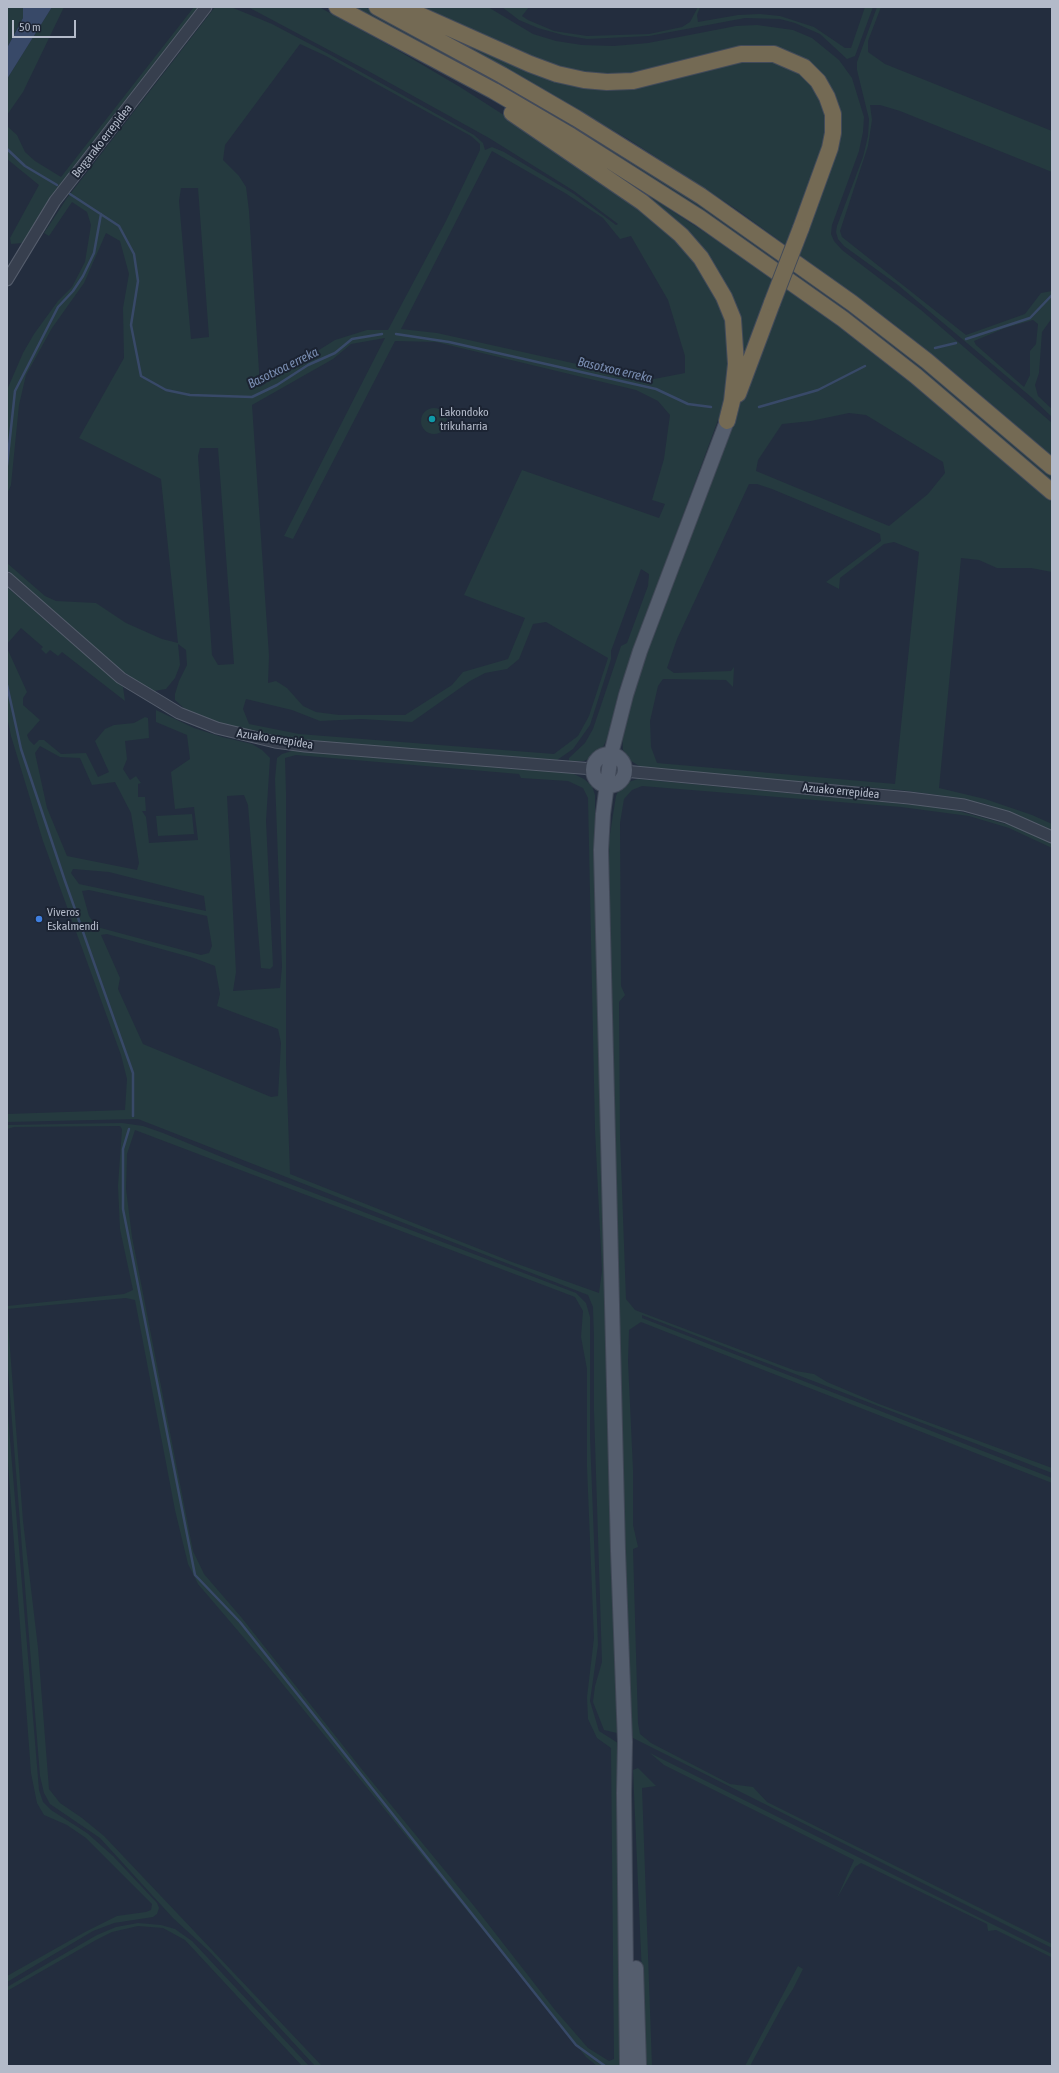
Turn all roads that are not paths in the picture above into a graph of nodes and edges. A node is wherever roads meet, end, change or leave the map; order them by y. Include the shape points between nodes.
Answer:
1 (206, 7) edge
2 (337, 7) edge
3 (377, 7) edge
4 (402, 7) edge
5 (402, 41) junction
6 (7, 280) edge
7 (726, 421) junction
8 (1052, 466) edge
9 (1052, 492) edge
10 (7, 578) edge
11 (611, 754) junction
12 (593, 769) junction
13 (624, 771) junction
14 (606, 785) junction
15 (1052, 837) edge
16 (625, 1756) junction
17 (627, 2066) edge
18 (639, 2066) edge

1 - 6 street, Bergarako errepidea via 55,202
2 - 5 highway
3 - 8 highway via 496,71 576,118 713,205 852,303 933,366
4 - 7 highway, bridge via 530,64 584,80 633,82 741,54 774,54 804,67 818,81 833,114 830,148 743,383
5 - 7 highway via 572,152 642,202 681,235 701,258 733,319 736,364 732,401
5 - 9 highway via 577,140 700,218 772,268 916,376
7 - 11 main road via 640,651
10 - 12 street, Azuako errepidea via 121,678 179,713 217,728 275,742 305,746
11 - 12 main road via 602,755 595,761
11 - 13 main road via 621,760
11 - 14 main road
12 - 14 main road via 594,777
13 - 14 main road via 618,782
13 - 15 street, Azuako errepidea via 964,805 1007,817
14 - 16 main road via 601,850
16 - 17 main road
16 - 18 main road via 630,1794 634,1878

